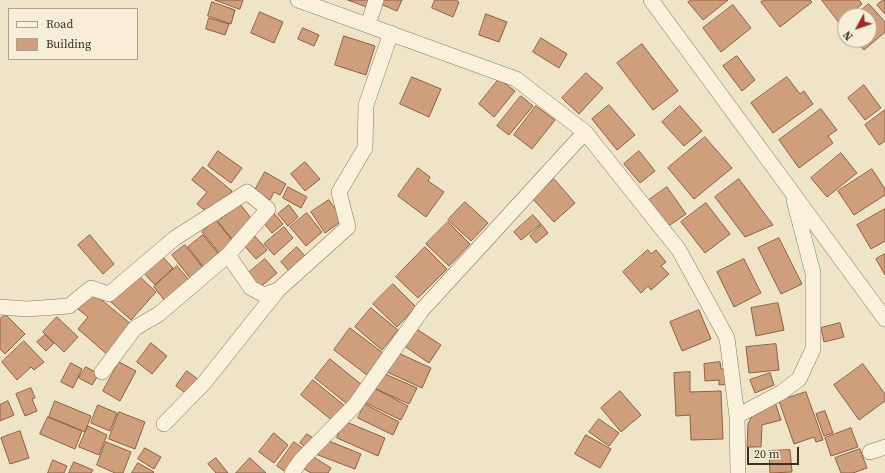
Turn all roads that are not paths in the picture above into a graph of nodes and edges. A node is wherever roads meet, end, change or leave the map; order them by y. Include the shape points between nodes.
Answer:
1 (298, 0) edge
2 (376, 0) edge
3 (655, 1) edge
4 (368, 25) junction
5 (391, 33) junction
6 (586, 132) junction
7 (792, 192) junction
8 (228, 255) junction
9 (278, 290) junction
10 (0, 307) edge
11 (885, 318) edge
12 (102, 372) dead end
13 (737, 416) junction
14 (164, 424) dead end
15 (885, 447) edge
16 (870, 452) dead end
17 (292, 473) edge
18 (738, 473) edge

1 - 4 street
2 - 4 street
3 - 7 street
4 - 5 street
5 - 6 street via 516,79
5 - 9 street via 366,105 365,148 339,192 348,227
6 - 13 street via 679,250 727,338
6 - 17 street via 422,310 355,405 301,460
7 - 11 street
7 - 13 street via 814,273 813,349 800,379 782,392
8 - 9 street via 251,288 264,295
8 - 10 street via 268,209 247,192 175,238 109,294 91,288 69,306 27,309
8 - 12 street via 159,314 135,328
9 - 14 street via 204,383
13 - 18 street
15 - 16 street

